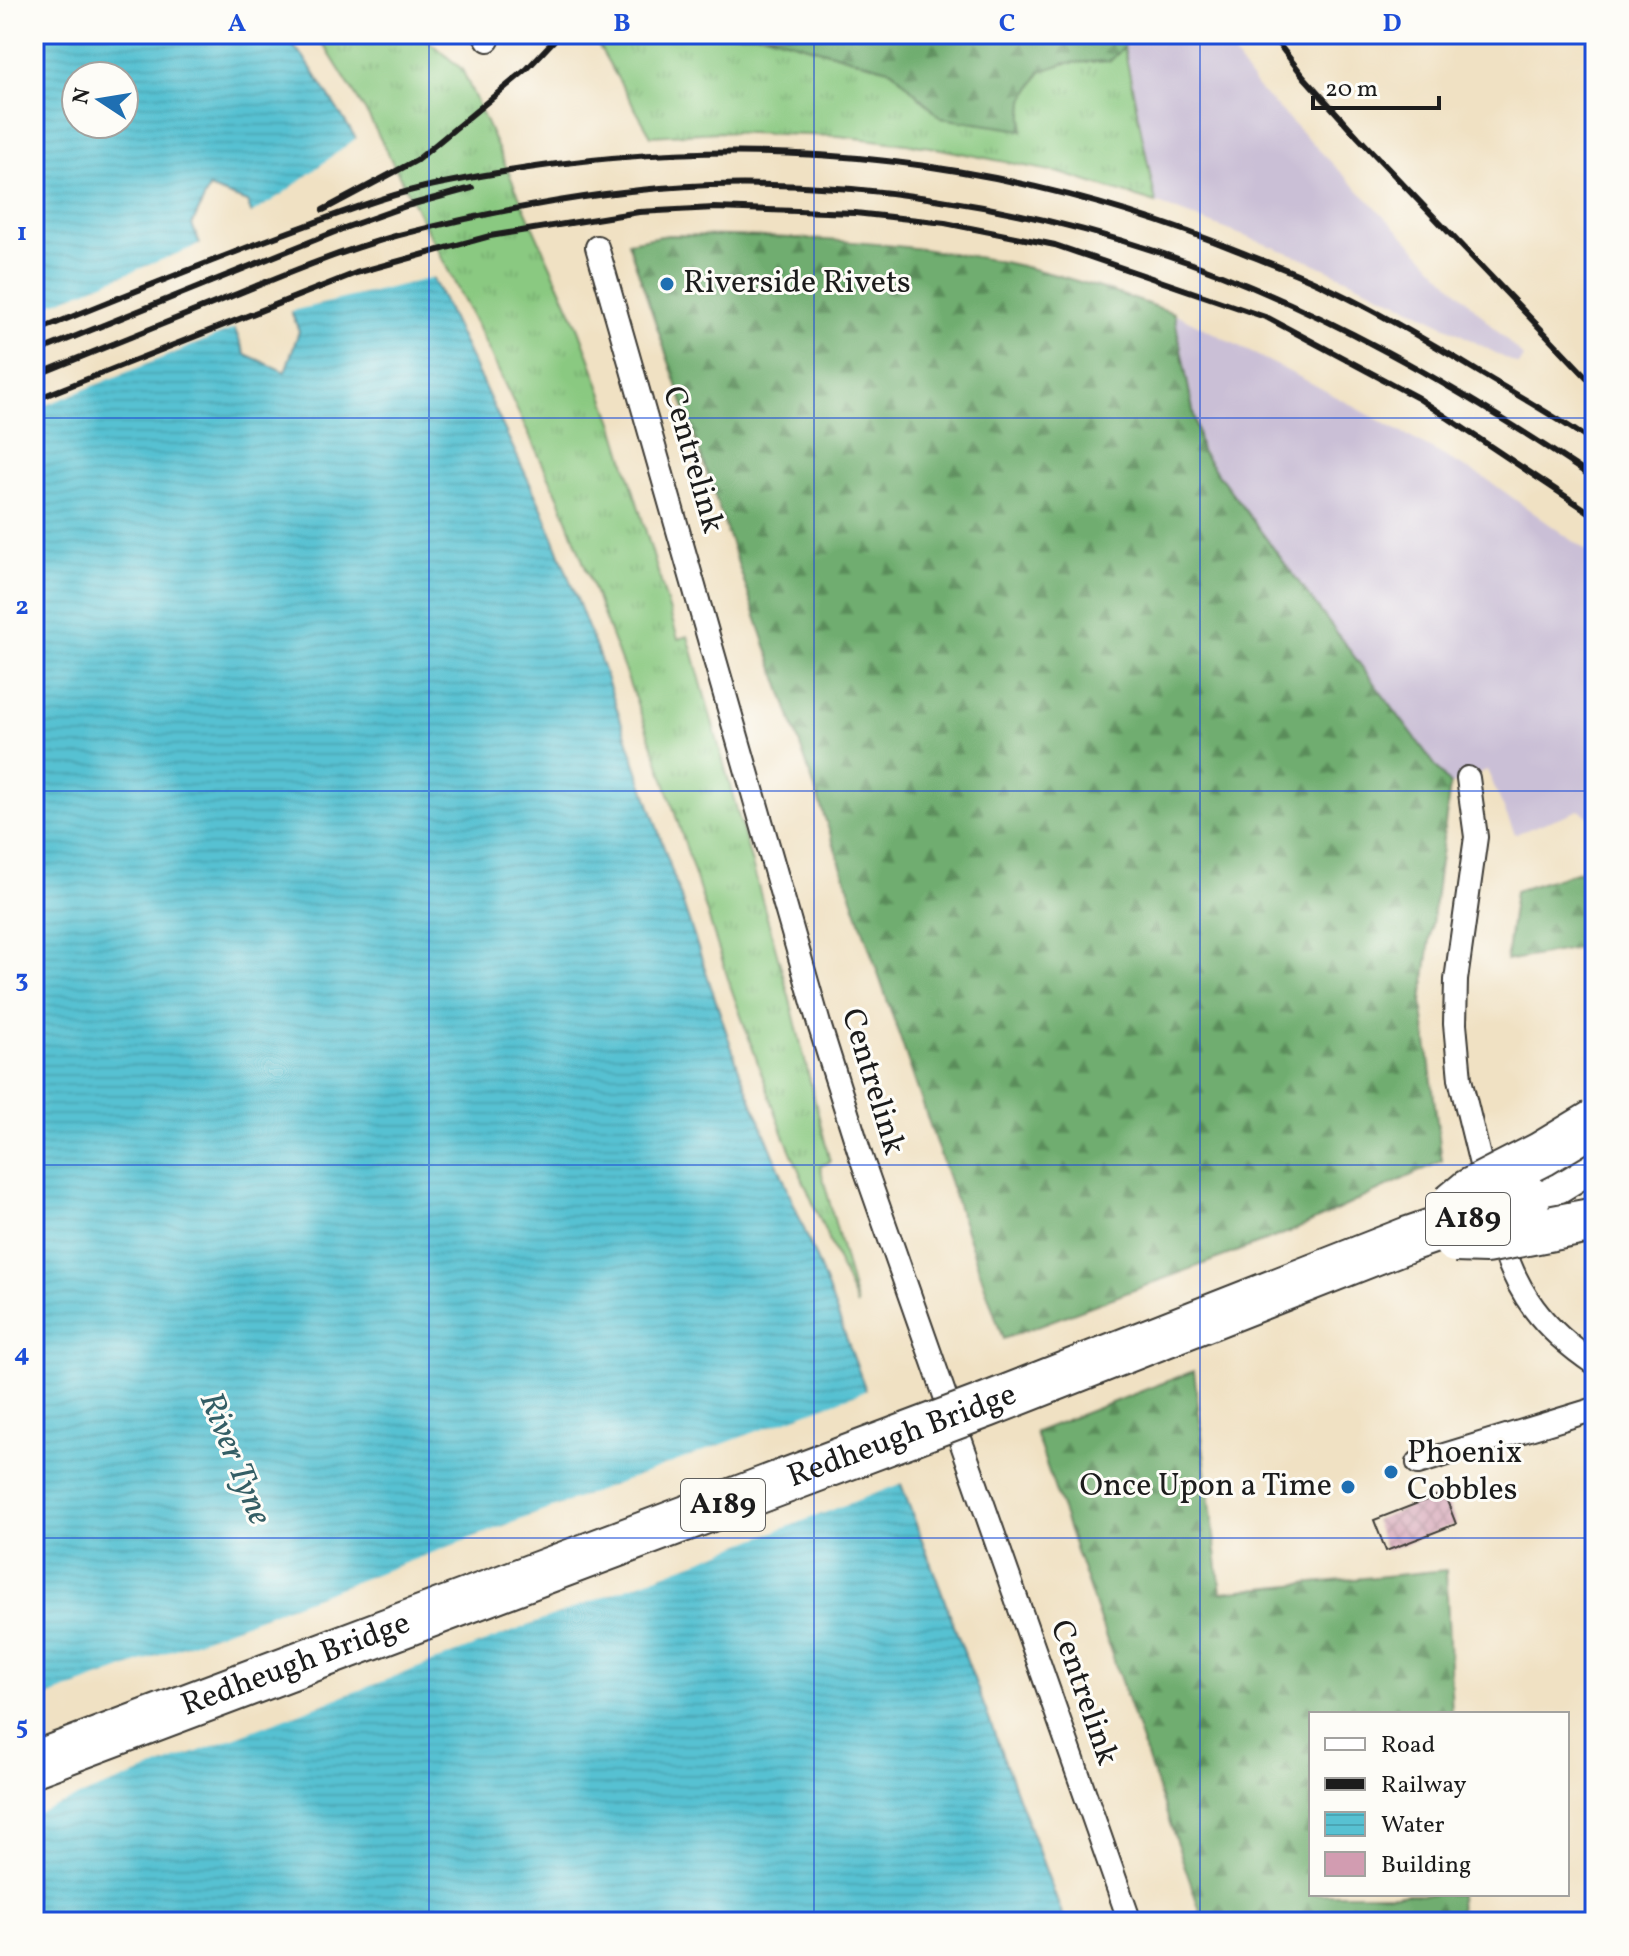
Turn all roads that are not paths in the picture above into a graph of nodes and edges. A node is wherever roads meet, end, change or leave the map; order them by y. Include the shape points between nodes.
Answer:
1 (597, 247) dead end
2 (1468, 778) dead end
3 (1595, 1122) edge
4 (1595, 1157) edge
5 (1595, 1185) edge
6 (1528, 1198) junction
7 (1595, 1220) edge
8 (1409, 1239) junction
9 (1595, 1364) edge
10 (1595, 1409) edge
11 (1418, 1463) dead end
12 (34, 1764) edge
13 (1130, 1922) edge

1 - 13 lane, Centrelink via 861,1157
2 - 9 lane via 1476,837 1456,980 1460,1079 1516,1282 1552,1332
3 - 8 main road, bridge via 1470,1191
4 - 6 main road, A189
5 - 6 main road, A189
6 - 8 main road, A189, bridge
7 - 8 main road, bridge via 1486,1241
8 - 12 main road, Redheugh Bridge / A189, bridge via 987,1405
10 - 11 lane

